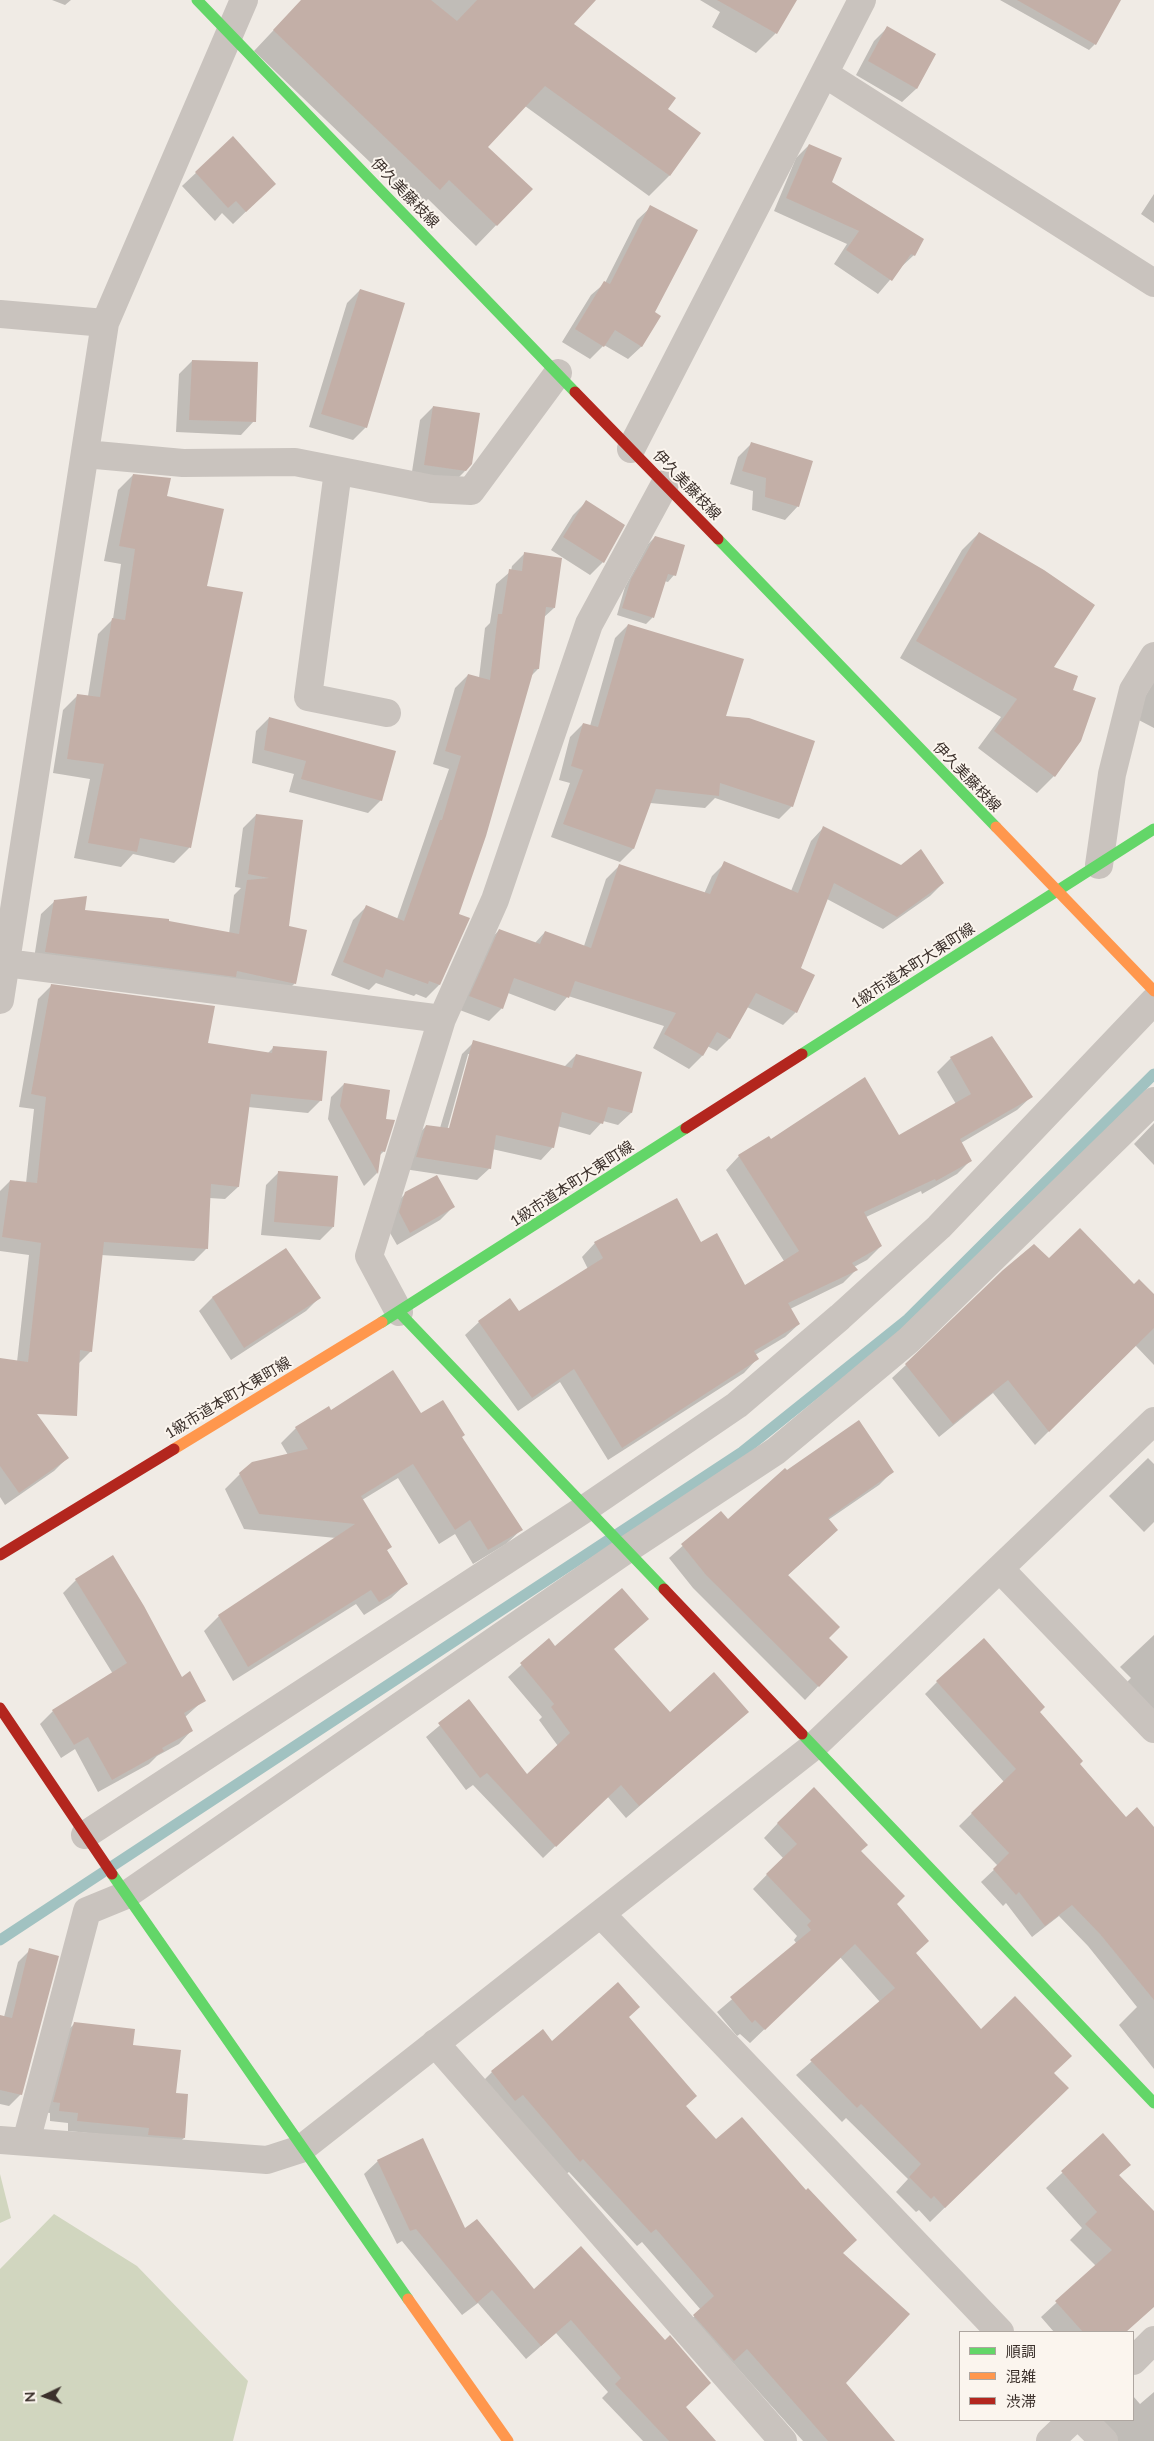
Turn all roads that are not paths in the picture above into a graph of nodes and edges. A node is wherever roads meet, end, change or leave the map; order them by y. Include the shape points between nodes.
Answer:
1 (197, 0) edge
2 (244, 0) edge
3 (862, 0) edge
4 (229, 33) junction
5 (825, 74) junction
6 (1154, 284) edge
7 (0, 314) edge
8 (105, 323) junction
9 (558, 373) junction
10 (631, 448) junction
11 (85, 454) junction
12 (338, 471) junction
13 (665, 484) junction
14 (1154, 656) edge
15 (387, 713) dead end
16 (1154, 829) edge
17 (1099, 865) junction
18 (1057, 891) junction
19 (6, 963) junction
20 (1154, 990) edge
21 (0, 1000) edge
22 (1154, 1001) edge
23 (442, 1019) junction
24 (1154, 1101) edge
25 (399, 1312) junction
26 (1154, 1421) edge
27 (586, 1508) junction
28 (626, 1550) junction
29 (0, 1555) edge
30 (1000, 1569) junction
31 (0, 1708) edge
32 (1154, 1729) edge
33 (814, 1746) junction
34 (87, 1838) junction
35 (122, 1890) junction
36 (601, 1914) junction
37 (435, 2043) junction
38 (1154, 2103) edge
39 (13, 2141) edge
40 (301, 2149) junction
41 (999, 2331) edge
42 (1154, 2340) edge
43 (1134, 2360) edge
44 (1071, 2421) edge
45 (1084, 2421) edge
46 (508, 2441) edge
47 (783, 2441) edge
48 (1050, 2441) edge
49 (1104, 2441) edge

1 - 4 street, 伊久美藤枝線
2 - 4 street
3 - 5 street
4 - 8 street
4 - 9 street, 伊久美藤枝線
5 - 6 street
5 - 10 street
7 - 8 street
8 - 11 street
9 - 10 street, 伊久美藤枝線
9 - 12 street via 472,491 432,490
10 - 13 street, 伊久美藤枝線
11 - 12 street via 183,463 295,462
11 - 19 street
12 - 15 street via 308,697
13 - 18 street, 伊久美藤枝線
13 - 23 street via 589,624 495,900
14 - 17 street via 1133,690 1112,774
16 - 17 street, 1級市道本町大東町線
17 - 18 street, 1級市道本町大東町線
18 - 20 street, 伊久美藤枝線
18 - 25 street, 1級市道本町大東町線
19 - 21 street
19 - 23 street
22 - 27 street via 939,1227 840,1317 738,1405
23 - 25 street via 369,1256
24 - 28 street via 909,1340 776,1451
25 - 27 street
25 - 29 street, 1級市道本町大東町線
26 - 30 street
27 - 28 street
27 - 34 street
28 - 33 street
28 - 35 street
30 - 32 street
30 - 33 street
31 - 34 street
33 - 36 street
33 - 38 street
34 - 35 street
35 - 39 street via 87,1911
35 - 40 street
36 - 37 street
36 - 41 street
37 - 40 street
37 - 47 street
39 - 40 street via 267,2160
40 - 46 street
42 - 43 street
44 - 48 street
45 - 49 street

